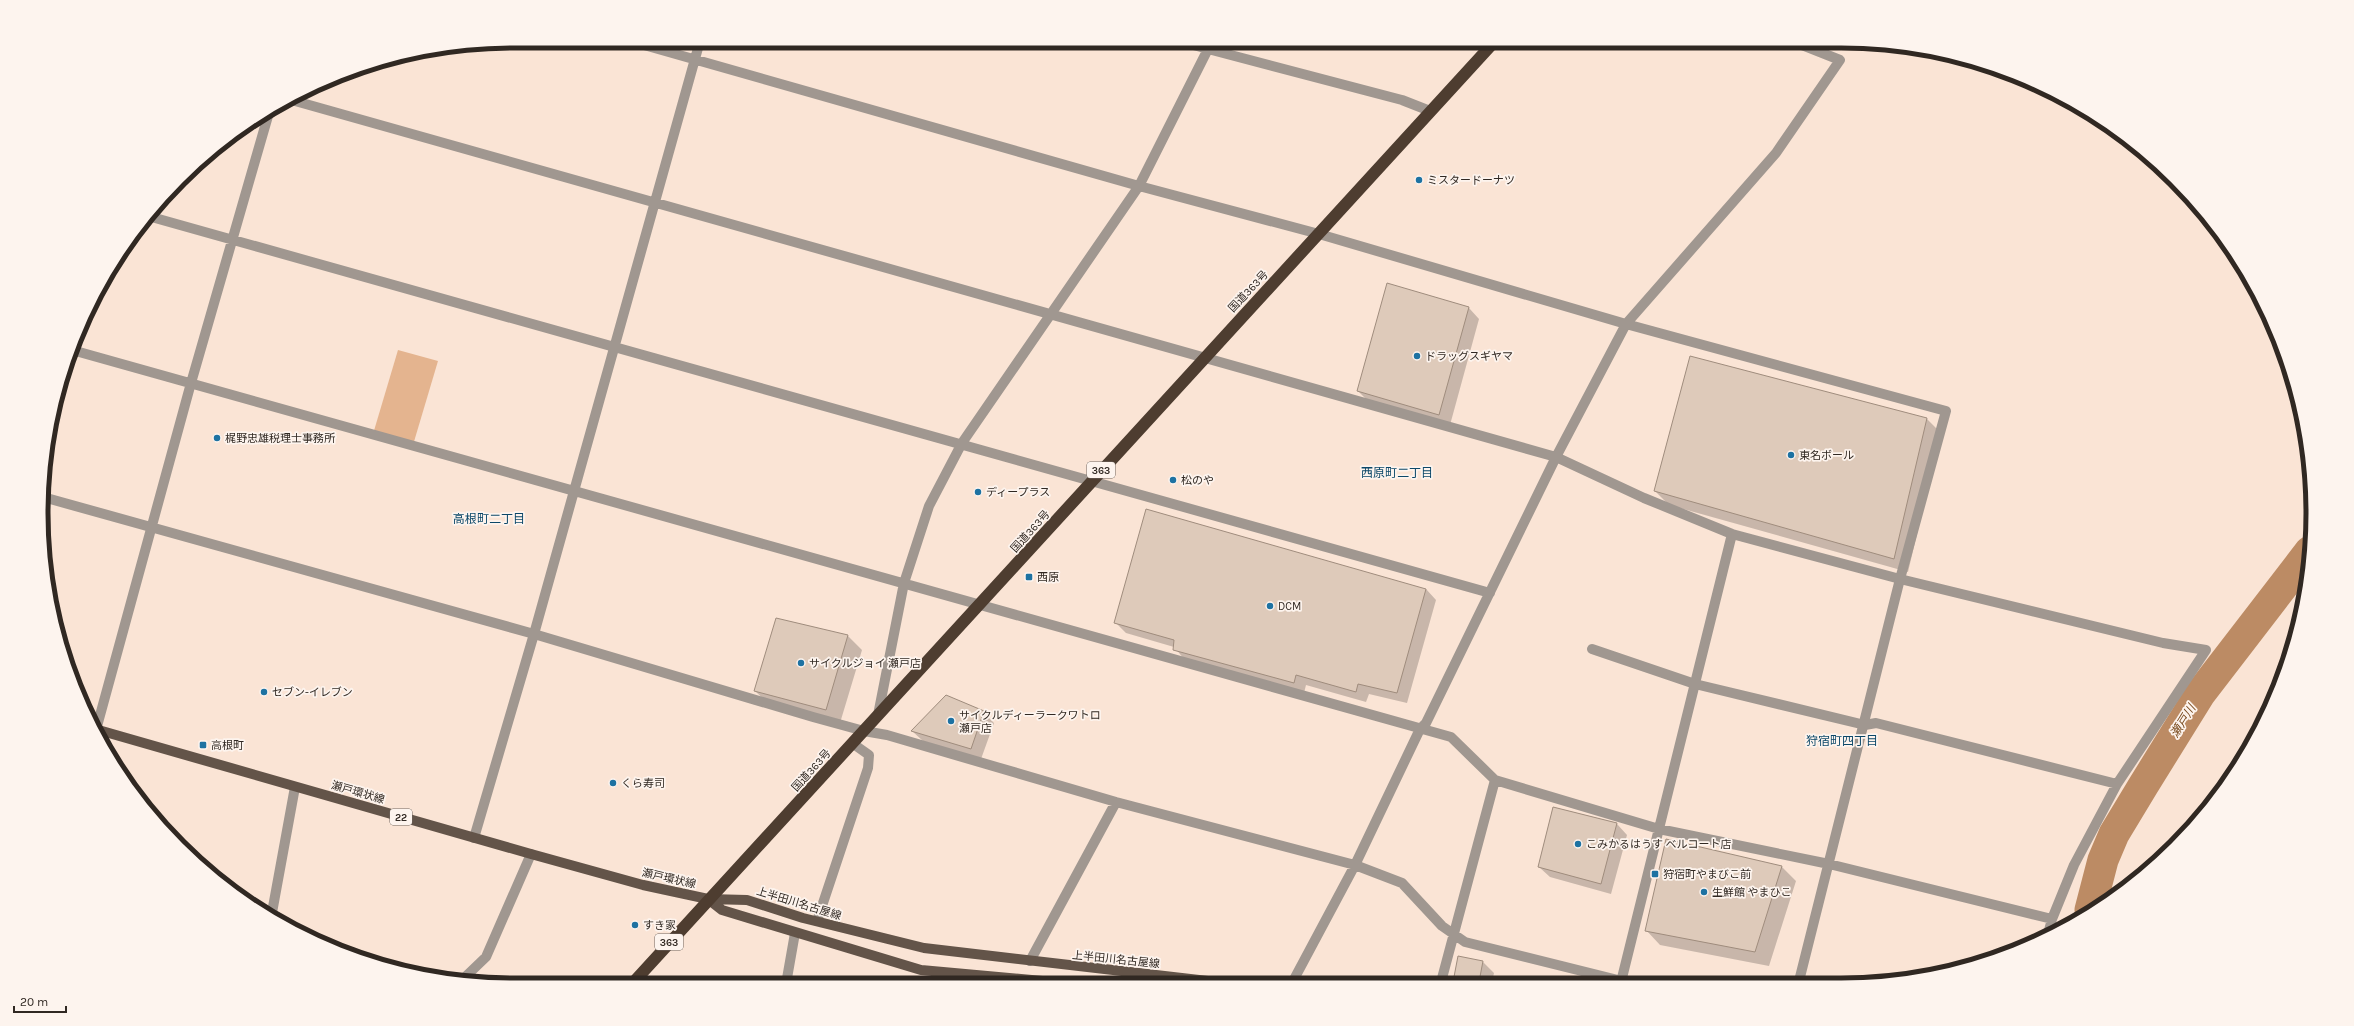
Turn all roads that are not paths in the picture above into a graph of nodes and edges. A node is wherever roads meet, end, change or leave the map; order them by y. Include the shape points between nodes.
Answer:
1 (655, 48) edge
2 (698, 48) edge
3 (1208, 48) edge
4 (1220, 48) edge
5 (1488, 48) edge
6 (1810, 48) edge
7 (695, 59) junction
8 (297, 101) edge
9 (1430, 111) junction
10 (267, 118) edge
11 (1139, 186) junction
12 (654, 202) junction
13 (154, 218) edge
14 (1319, 234) junction
15 (233, 240) junction
16 (1049, 314) junction
17 (1626, 324) junction
18 (613, 346) junction
19 (77, 351) edge
20 (1205, 357) junction
21 (191, 383) junction
22 (962, 443) junction
23 (1556, 457) junction
24 (1091, 482) junction
25 (573, 491) junction
26 (49, 498) edge
27 (153, 526) junction
28 (1732, 534) junction
29 (1900, 579) junction
30 (904, 583) junction
31 (1490, 593) junction
32 (980, 606) junction
33 (534, 634) junction
34 (1592, 649) dead end
35 (1695, 684) junction
36 (878, 715) junction
37 (98, 723) edge
38 (1865, 725) junction
39 (1420, 728) junction
40 (102, 731) edge
41 (864, 731) junction
42 (852, 743) junction
43 (1496, 780) junction
44 (2116, 784) junction
45 (295, 787) junction
46 (1116, 802) junction
47 (1659, 829) junction
48 (474, 838) junction
49 (531, 854) junction
50 (1829, 864) junction
51 (1356, 865) junction
52 (708, 899) junction
53 (272, 911) edge
54 (2052, 919) junction
55 (817, 921) junction
56 (2049, 929) edge
57 (795, 933) junction
58 (1454, 935) junction
59 (1030, 961) junction
60 (467, 975) edge
61 (637, 978) edge
62 (787, 978) edge
63 (991, 978) edge
64 (1181, 978) edge
65 (1295, 978) edge
66 (1442, 978) edge
67 (1610, 978) edge
68 (1623, 978) edge
69 (1800, 978) edge

1 - 7 street
2 - 7 street
3 - 11 street
4 - 9 street via 1402,100
5 - 9 highway, 国道363号 / 363
6 - 17 street via 1840,60 1776,153
7 - 11 street
7 - 12 street
8 - 12 street
9 - 14 highway, 国道363号 / 363
10 - 15 street
11 - 14 street
11 - 16 street
12 - 16 street
12 - 18 street
13 - 15 street
14 - 17 street
14 - 20 highway, 国道363号 / 363
15 - 18 street
15 - 21 street
16 - 20 street
16 - 22 street
17 - 23 street
17 - 29 street via 1946,411
18 - 22 street
18 - 25 street
19 - 21 street
20 - 23 street
20 - 24 highway, 国道363号 / 363
21 - 25 street
21 - 27 street
22 - 24 street
22 - 30 street via 929,506
23 - 28 street via 1644,498
23 - 31 street
24 - 31 street
24 - 32 highway, 国道363号 / 363
25 - 30 street
25 - 33 street
26 - 27 street
27 - 33 street
27 - 37 street
28 - 29 street
28 - 35 street
29 - 38 street
29 - 44 street via 2163,643 2206,650
30 - 32 street
30 - 36 street
31 - 39 street via 1426,723
32 - 36 highway, 国道363号 / 363
32 - 39 street
33 - 41 street
33 - 48 street
34 - 35 street
35 - 38 street
35 - 47 street
36 - 41 highway, 国道363号 / 363
38 - 44 street via 1876,723
38 - 50 street
39 - 43 street via 1451,737
39 - 51 street
40 - 45 main road, 瀬戸環状線 / 22
41 - 42 highway, 国道363号 / 363
41 - 46 street via 887,735
42 - 52 highway, 国道363号 / 363
42 - 55 street via 869,755 868,768
43 - 47 street
43 - 58 street
44 - 54 street via 2074,865
45 - 48 main road, 瀬戸環状線 / 22
45 - 53 street
46 - 51 street
46 - 59 street
47 - 50 street
47 - 68 street
48 - 49 main road, 瀬戸環状線 / 22
49 - 52 main road, 瀬戸環状線 / 22 via 643,885
49 - 60 street via 486,957
50 - 54 street
50 - 69 street
51 - 58 street via 1402,883
51 - 65 street
52 - 55 main road, 上半田川名古屋線 via 748,900
52 - 57 main road via 722,910
52 - 61 highway, 国道363号 / 363
54 - 56 street
55 - 59 main road, 上半田川名古屋線 via 924,948
57 - 62 street
57 - 63 main road via 851,947 922,970
58 - 66 street
58 - 67 street via 1465,942
59 - 64 main road, 上半田川名古屋線

